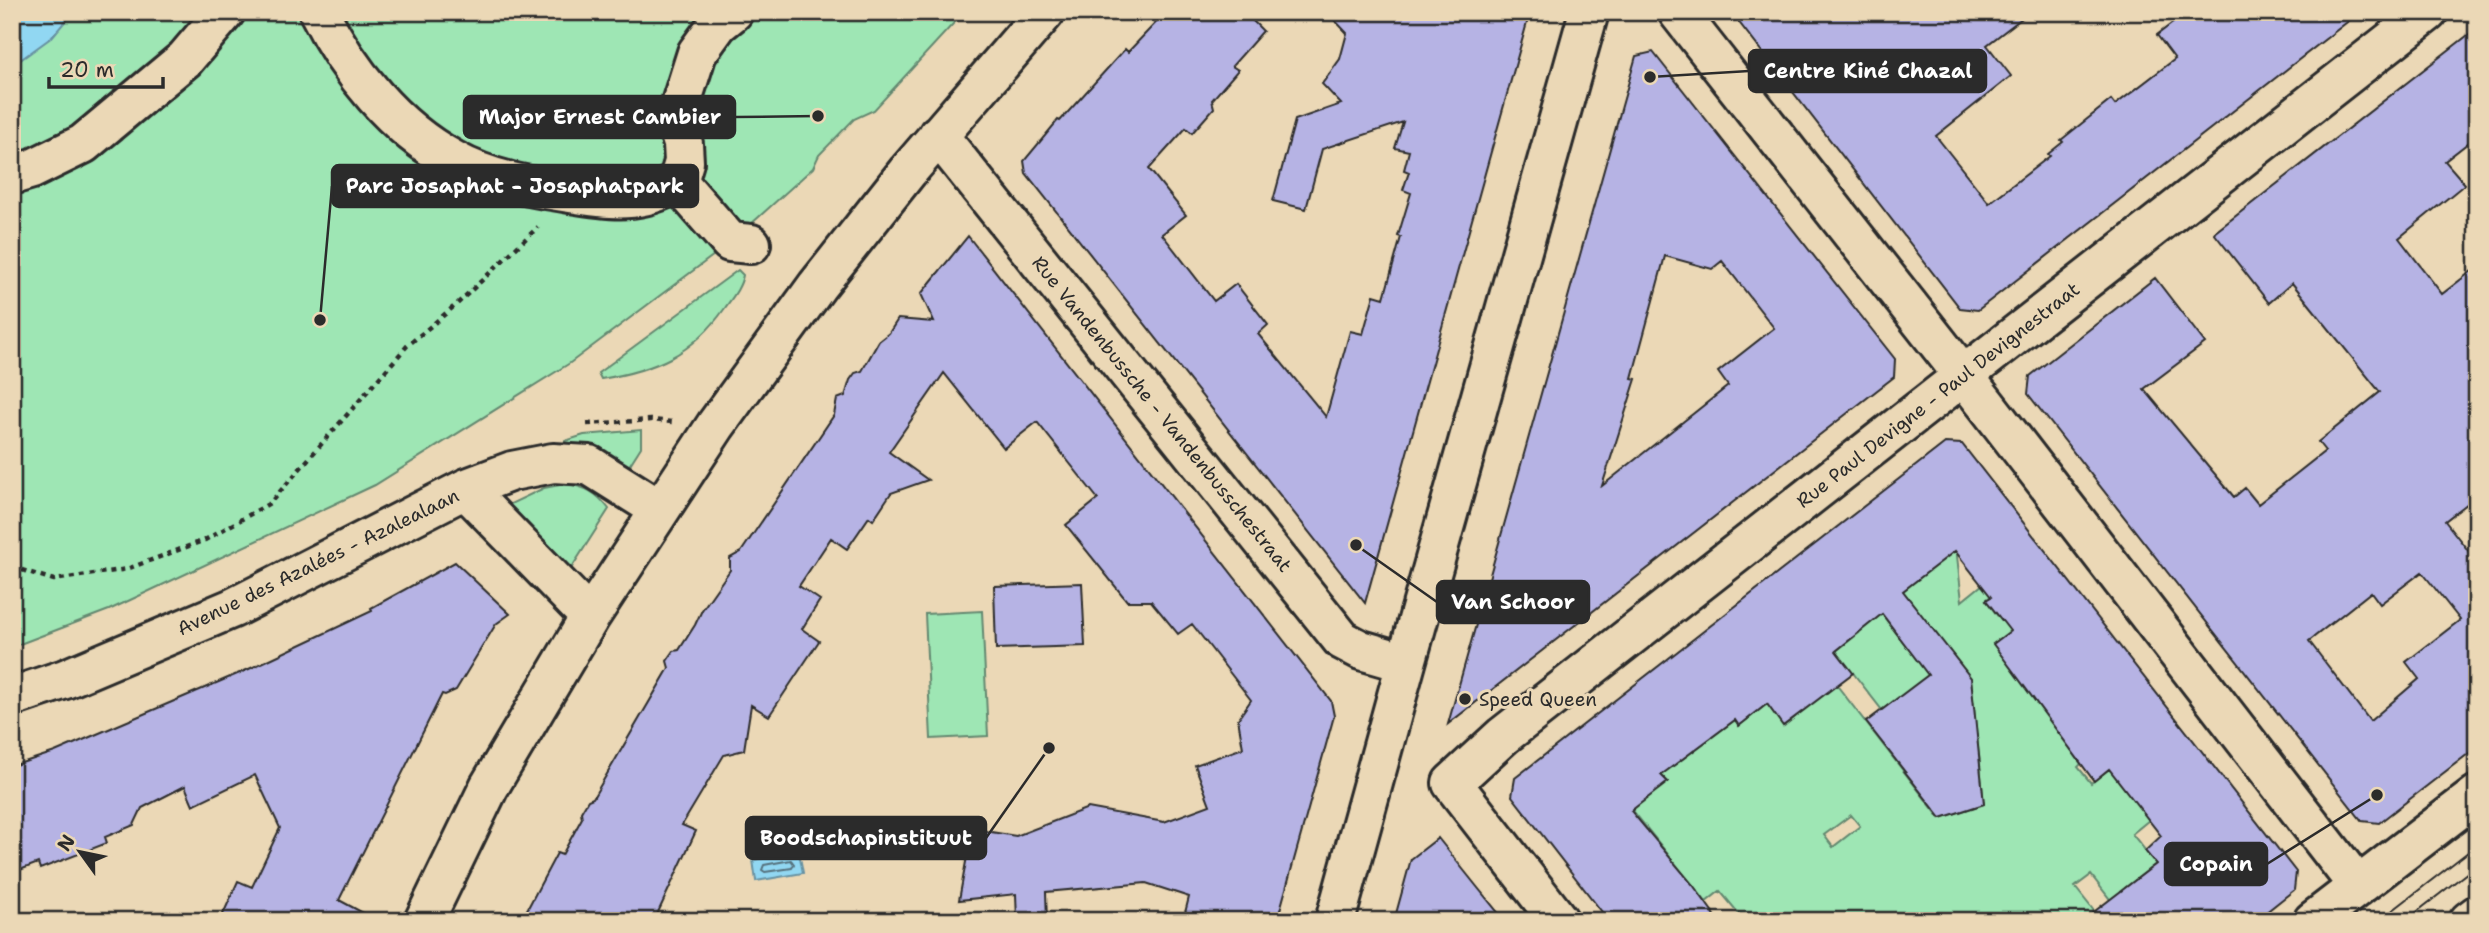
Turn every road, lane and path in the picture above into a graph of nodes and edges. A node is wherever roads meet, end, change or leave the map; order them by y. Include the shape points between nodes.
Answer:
1 (225, 12) edge
2 (319, 12) edge
3 (733, 12) edge
4 (1045, 12) edge
5 (1590, 12) edge
6 (1678, 12) edge
7 (2428, 12) edge
8 (938, 135) junction
9 (12, 175) edge
10 (678, 182) junction
11 (576, 194) junction
12 (751, 244) dead end
13 (1963, 375) junction
14 (467, 488) junction
15 (659, 509) junction
16 (12, 566) edge
17 (590, 617) junction
18 (1406, 663) junction
19 (12, 697) edge
20 (2477, 795) edge
21 (2358, 887) junction
22 (2477, 915) edge
23 (424, 921) edge
24 (1335, 921) edge
25 (1559, 921) edge
26 (2313, 921) edge
27 (2469, 921) edge

1 - 9 street via 185,59 83,144
2 - 11 street via 355,73 379,103 452,160 489,176
3 - 10 street via 697,53 678,113 684,162
4 - 8 street
5 - 18 street
6 - 13 street
7 - 13 street, Rue Paul Devigne - Paul Devignestraat
8 - 15 street via 817,286
8 - 18 street, Rue Vandenbussche - Vandenbusschestraat via 1342,640
10 - 11 street via 636,199
10 - 12 street via 730,243
11 - 16 path via 407,346 270,503 205,540 127,569 54,580
13 - 21 street
13 - 25 street, Rue Paul Devigne - Paul Devignestraat via 1503,736 1452,783
14 - 15 street, Avenue des Azalées - Azalealaan via 512,471 554,463 589,465
14 - 17 street, Avenue des Azalées - Azalealaan
14 - 19 street, Avenue des Azalées - Azalealaan via 233,608
15 - 17 street
17 - 23 street via 489,787
18 - 24 street
20 - 21 street
21 - 26 street
22 - 27 street

